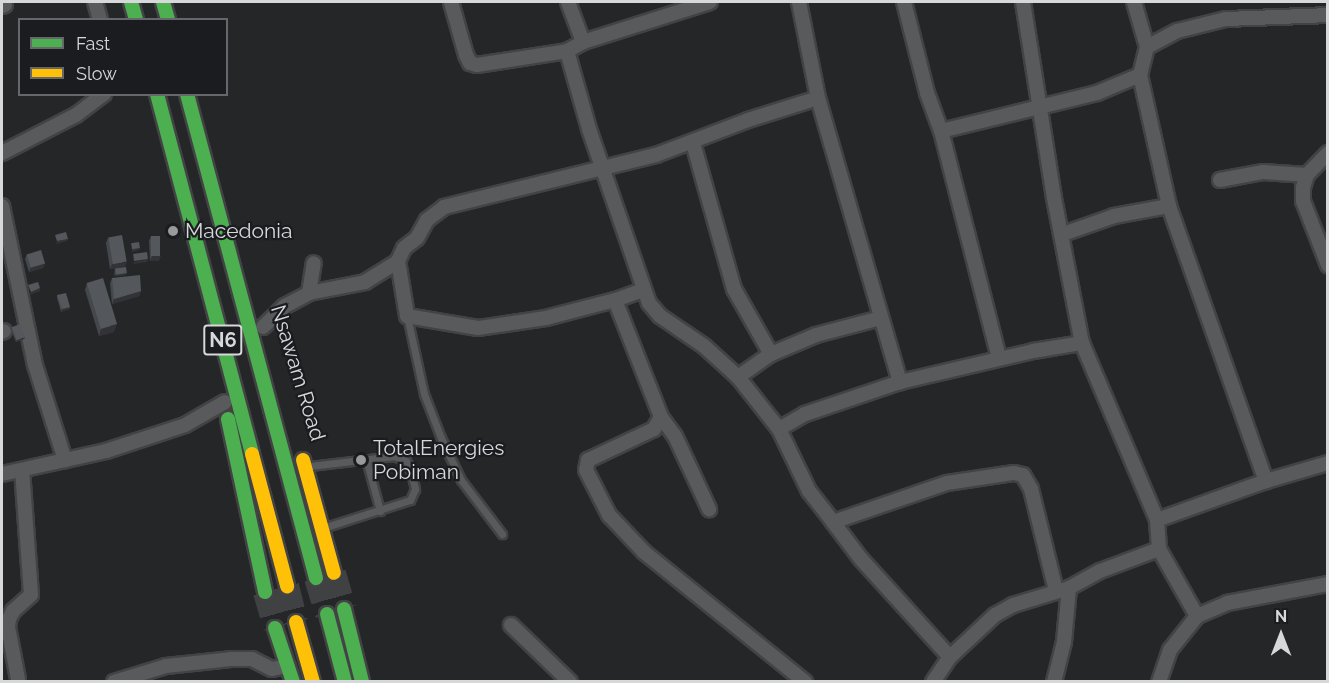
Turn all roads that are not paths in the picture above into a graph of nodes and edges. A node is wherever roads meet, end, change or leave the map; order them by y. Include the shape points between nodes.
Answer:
1 (95, 2) edge
2 (130, 2) edge
3 (163, 2) edge
4 (451, 2) edge
5 (568, 2) edge
6 (710, 2) edge
7 (800, 2) edge
8 (904, 2) edge
9 (1023, 2) edge
10 (1134, 2) edge
11 (1328, 15) edge
12 (99, 18) edge
13 (135, 18) edge
14 (167, 18) edge
15 (583, 42) junction
16 (1147, 47) junction
17 (567, 51) junction
18 (1140, 75) junction
19 (101, 96) edge
20 (158, 96) edge
21 (189, 96) edge
22 (818, 98) junction
23 (1040, 107) junction
24 (941, 131) junction
25 (693, 142) junction
26 (2, 153) edge
27 (1328, 153) edge
28 (603, 170) junction
29 (1307, 175) junction
30 (1220, 180) dead end
31 (212, 189) junction
32 (2, 206) edge
33 (1169, 206) junction
34 (194, 228) junction
35 (1063, 234) junction
36 (398, 261) junction
37 (314, 263) dead end
38 (1328, 265) edge
39 (643, 290) junction
40 (309, 293) junction
41 (615, 300) junction
42 (407, 316) junction
43 (881, 318) junction
44 (263, 327) junction
45 (1082, 343) junction
46 (771, 354) junction
47 (999, 358) junction
48 (273, 359) dead end
49 (738, 377) junction
50 (900, 382) junction
51 (225, 402) junction
52 (661, 417) junction
53 (779, 429) junction
54 (298, 445) dead end
55 (366, 459) junction
56 (65, 460) junction
57 (1328, 463) edge
58 (304, 466) junction
59 (22, 470) junction
60 (2, 474) edge
61 (1266, 481) junction
62 (709, 509) dead end
63 (380, 511) junction
64 (1157, 520) junction
65 (833, 522) junction
66 (322, 528) junction
67 (502, 534) dead end
68 (1159, 549) junction
69 (334, 573) tunnel mouth
70 (316, 578) tunnel mouth
71 (1328, 584) edge
72 (287, 586) tunnel mouth
73 (1063, 589) junction
74 (265, 592) tunnel mouth
75 (344, 609) tunnel mouth
76 (327, 614) tunnel mouth
77 (1197, 616) junction
78 (296, 622) tunnel mouth
79 (512, 625) dead end
80 (275, 628) tunnel mouth
81 (950, 657) junction
82 (288, 666) junction
83 (18, 679) dead end
84 (114, 681) edge
85 (293, 681) edge
86 (313, 681) edge
87 (345, 681) edge
88 (362, 681) edge
89 (570, 681) edge
90 (805, 681) edge
91 (933, 681) edge
92 (1054, 681) edge
93 (1159, 681) edge

1 - 12 street
2 - 13 highway
3 - 14 highway
4 - 17 street via 470,63
5 - 15 street
6 - 15 street
7 - 22 street
8 - 24 street
9 - 23 street
10 - 16 street
11 - 16 street via 1226,19 1177,31
15 - 17 street
16 - 18 street
17 - 28 street
18 - 23 street via 1113,88
18 - 33 street
19 - 26 street via 76,115
20 - 34 highway, N6
21 - 31 highway, Nsawam Road / N6
22 - 25 street
22 - 43 street
23 - 24 street
23 - 35 street
24 - 47 street
25 - 28 street
25 - 46 street via 734,289
27 - 29 street
28 - 36 street via 444,207 427,220
28 - 39 street
29 - 30 street via 1263,172
29 - 38 street via 1303,201
31 - 44 highway, Nsawam Road / N6
31 - 70 highway, Nsawam Road / N6
32 - 56 street via 35,366
33 - 35 street via 1114,216
33 - 61 street
34 - 51 highway, N6 via 198,288
34 - 72 highway, N6
35 - 45 street
36 - 40 street via 365,282
36 - 42 street
37 - 40 street
39 - 41 street
39 - 49 street via 660,316 704,346
40 - 44 street via 285,306
41 - 42 street via 546,318 478,328
41 - 52 street
42 - 67 lane via 424,394 445,448 461,480
43 - 46 street via 816,335
43 - 50 street
44 - 48 highway, Nsawam Road / N6
45 - 47 street
45 - 64 street
46 - 49 street
47 - 50 street
49 - 53 street
50 - 53 street via 805,414
51 - 56 street via 185,425
51 - 74 highway, N6
52 - 62 street via 675,436
52 - 90 street via 654,429 586,462 586,470 609,515 653,560
53 - 65 street via 809,490
54 - 58 highway, Nsawam Road
55 - 58 lane
55 - 63 lane
55 - 63 lane via 394,456 410,466 414,495 402,504
56 - 59 street
57 - 61 street
58 - 66 highway, Nsawam Road
59 - 60 street
59 - 83 street via 32,595 9,618
61 - 64 street
63 - 66 lane
64 - 68 street
65 - 73 street via 947,483 1023,475
65 - 81 street via 861,559
66 - 69 highway, Nsawam Road
68 - 73 street
68 - 77 street
71 - 77 street via 1227,603
73 - 81 street via 995,615
73 - 92 street via 1064,642
75 - 88 highway
76 - 87 highway
77 - 93 street via 1170,650
78 - 86 highway
79 - 89 street
80 - 82 highway
81 - 91 street
82 - 84 street via 272,669 252,659 231,659 166,666
82 - 85 highway

